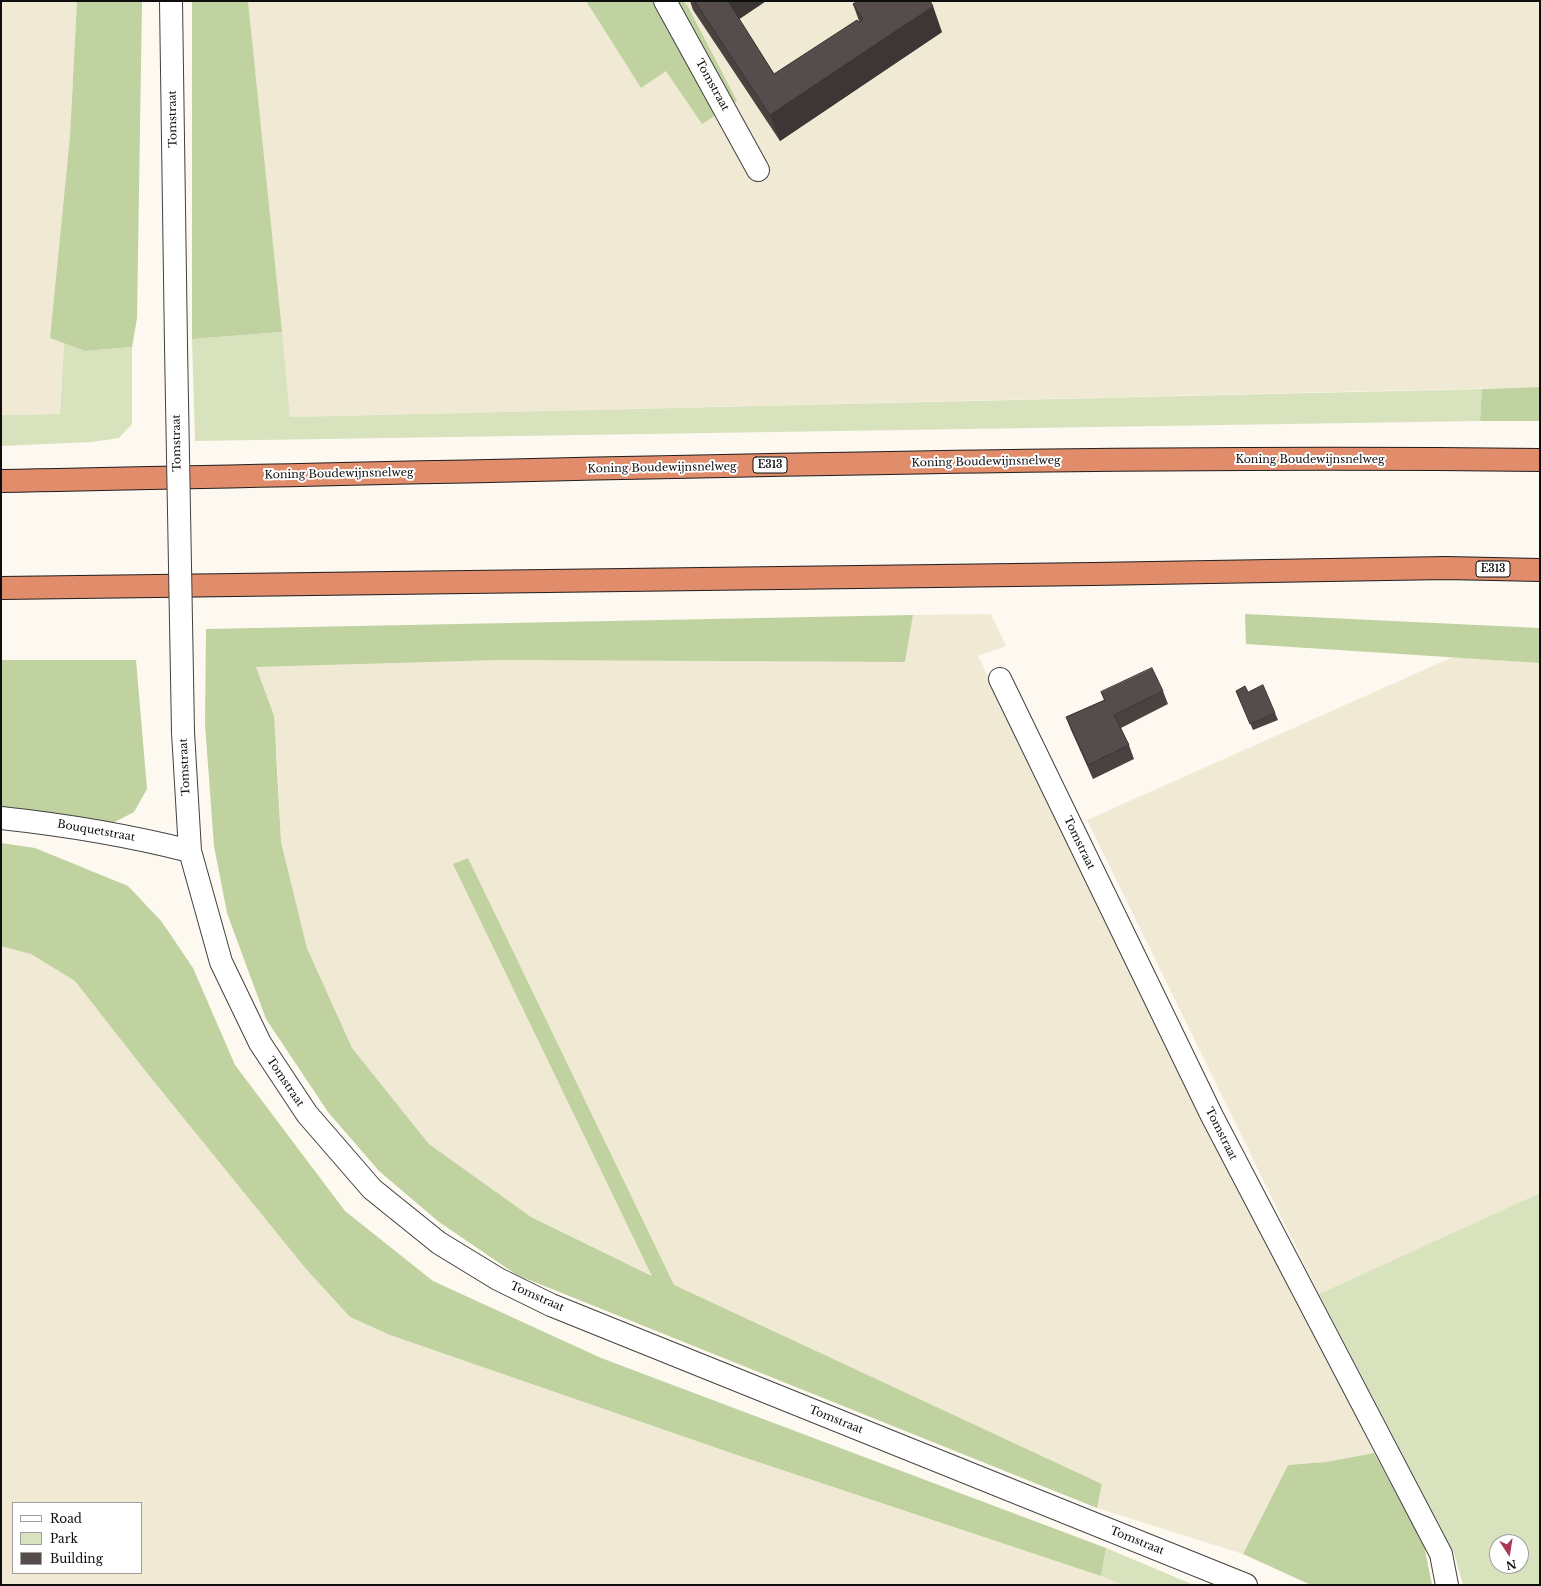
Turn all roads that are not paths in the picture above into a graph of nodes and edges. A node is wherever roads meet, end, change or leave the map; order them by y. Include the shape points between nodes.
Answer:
1 (171, 1) edge
2 (665, 1) edge
3 (758, 170) dead end
4 (1540, 460) edge
5 (1, 481) edge
6 (1540, 570) edge
7 (1, 588) edge
8 (1000, 679) dead end
9 (1, 818) edge
10 (190, 851) junction
11 (1246, 1585) edge
12 (1447, 1585) edge

1 - 10 street, Tomstraat, bridge via 183,732
2 - 3 street, Tomstraat
4 - 5 highway, Koning Boudewijnsnelweg / E313 via 947,462
6 - 7 highway, E313 via 1446,568
8 - 12 street, Tomstraat via 1212,1116 1441,1554
9 - 10 street, Bouquetstraat via 53,823 133,837
10 - 11 street, Tomstraat via 221,962 260,1043 307,1114 372,1188 439,1243 498,1279 551,1305

